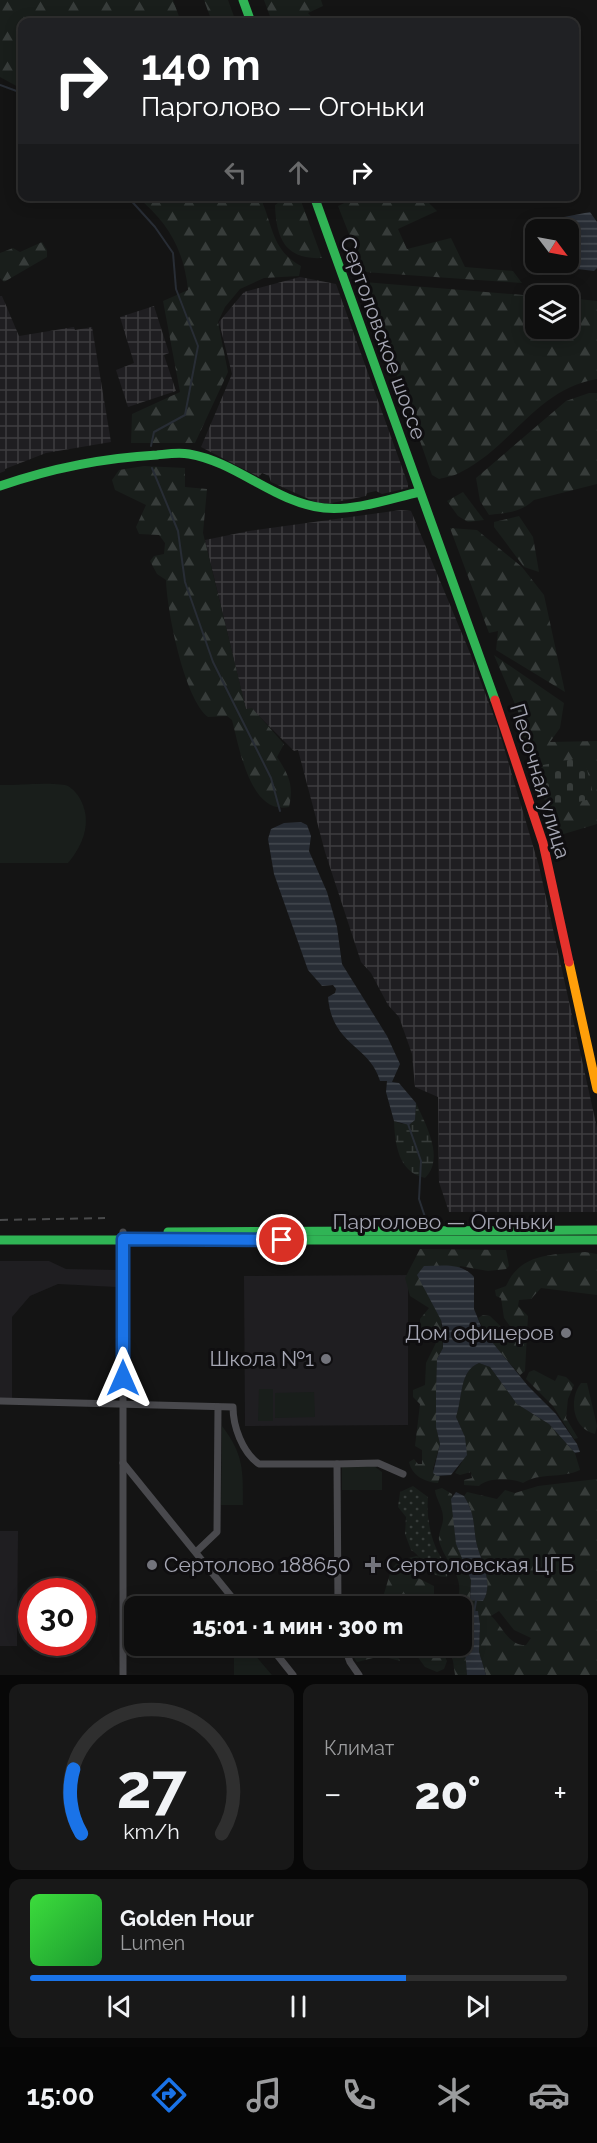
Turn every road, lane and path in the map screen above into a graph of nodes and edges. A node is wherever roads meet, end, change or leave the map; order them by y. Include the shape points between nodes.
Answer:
1 (243, 0) edge
2 (250, 18) edge
3 (316, 201) edge
4 (0, 486) edge
5 (419, 492) junction
6 (597, 1089) edge
7 (597, 1230) edge
8 (0, 1233) edge
9 (123, 1236) junction
10 (0, 1240) edge
11 (597, 1240) edge
12 (0, 1401) edge
13 (123, 1404) junction
14 (218, 1407) junction
15 (123, 1463) junction
16 (337, 1464) junction
17 (403, 1474) dead end
18 (196, 1552) junction
19 (231, 1596) edge
20 (338, 1596) edge
21 (278, 1656) edge
22 (348, 1656) edge
23 (123, 1675) edge
24 (293, 1675) edge
25 (359, 1675) edge

1 - 2 main road
3 - 5 main road, Сертоловское шоссе
4 - 5 main road via 52,467 86,460 188,454 225,465 301,502 325,508
5 - 6 main road, Песочная улица via 528,792 543,843
7 - 9 main road, Парголово — Огоньки
8 - 9 main road, Парголово — Огоньки
9 - 10 main road, Парголово — Огоньки
9 - 11 main road, Парголово — Огоньки
9 - 13 street
12 - 13 street
13 - 14 street
13 - 15 street
14 - 16 street via 233,1407 233,1424 252,1459 259,1464
14 - 18 street via 217,1532
15 - 18 street
15 - 23 street
16 - 17 street via 378,1463
16 - 20 street
18 - 19 street
21 - 24 street
22 - 25 street

